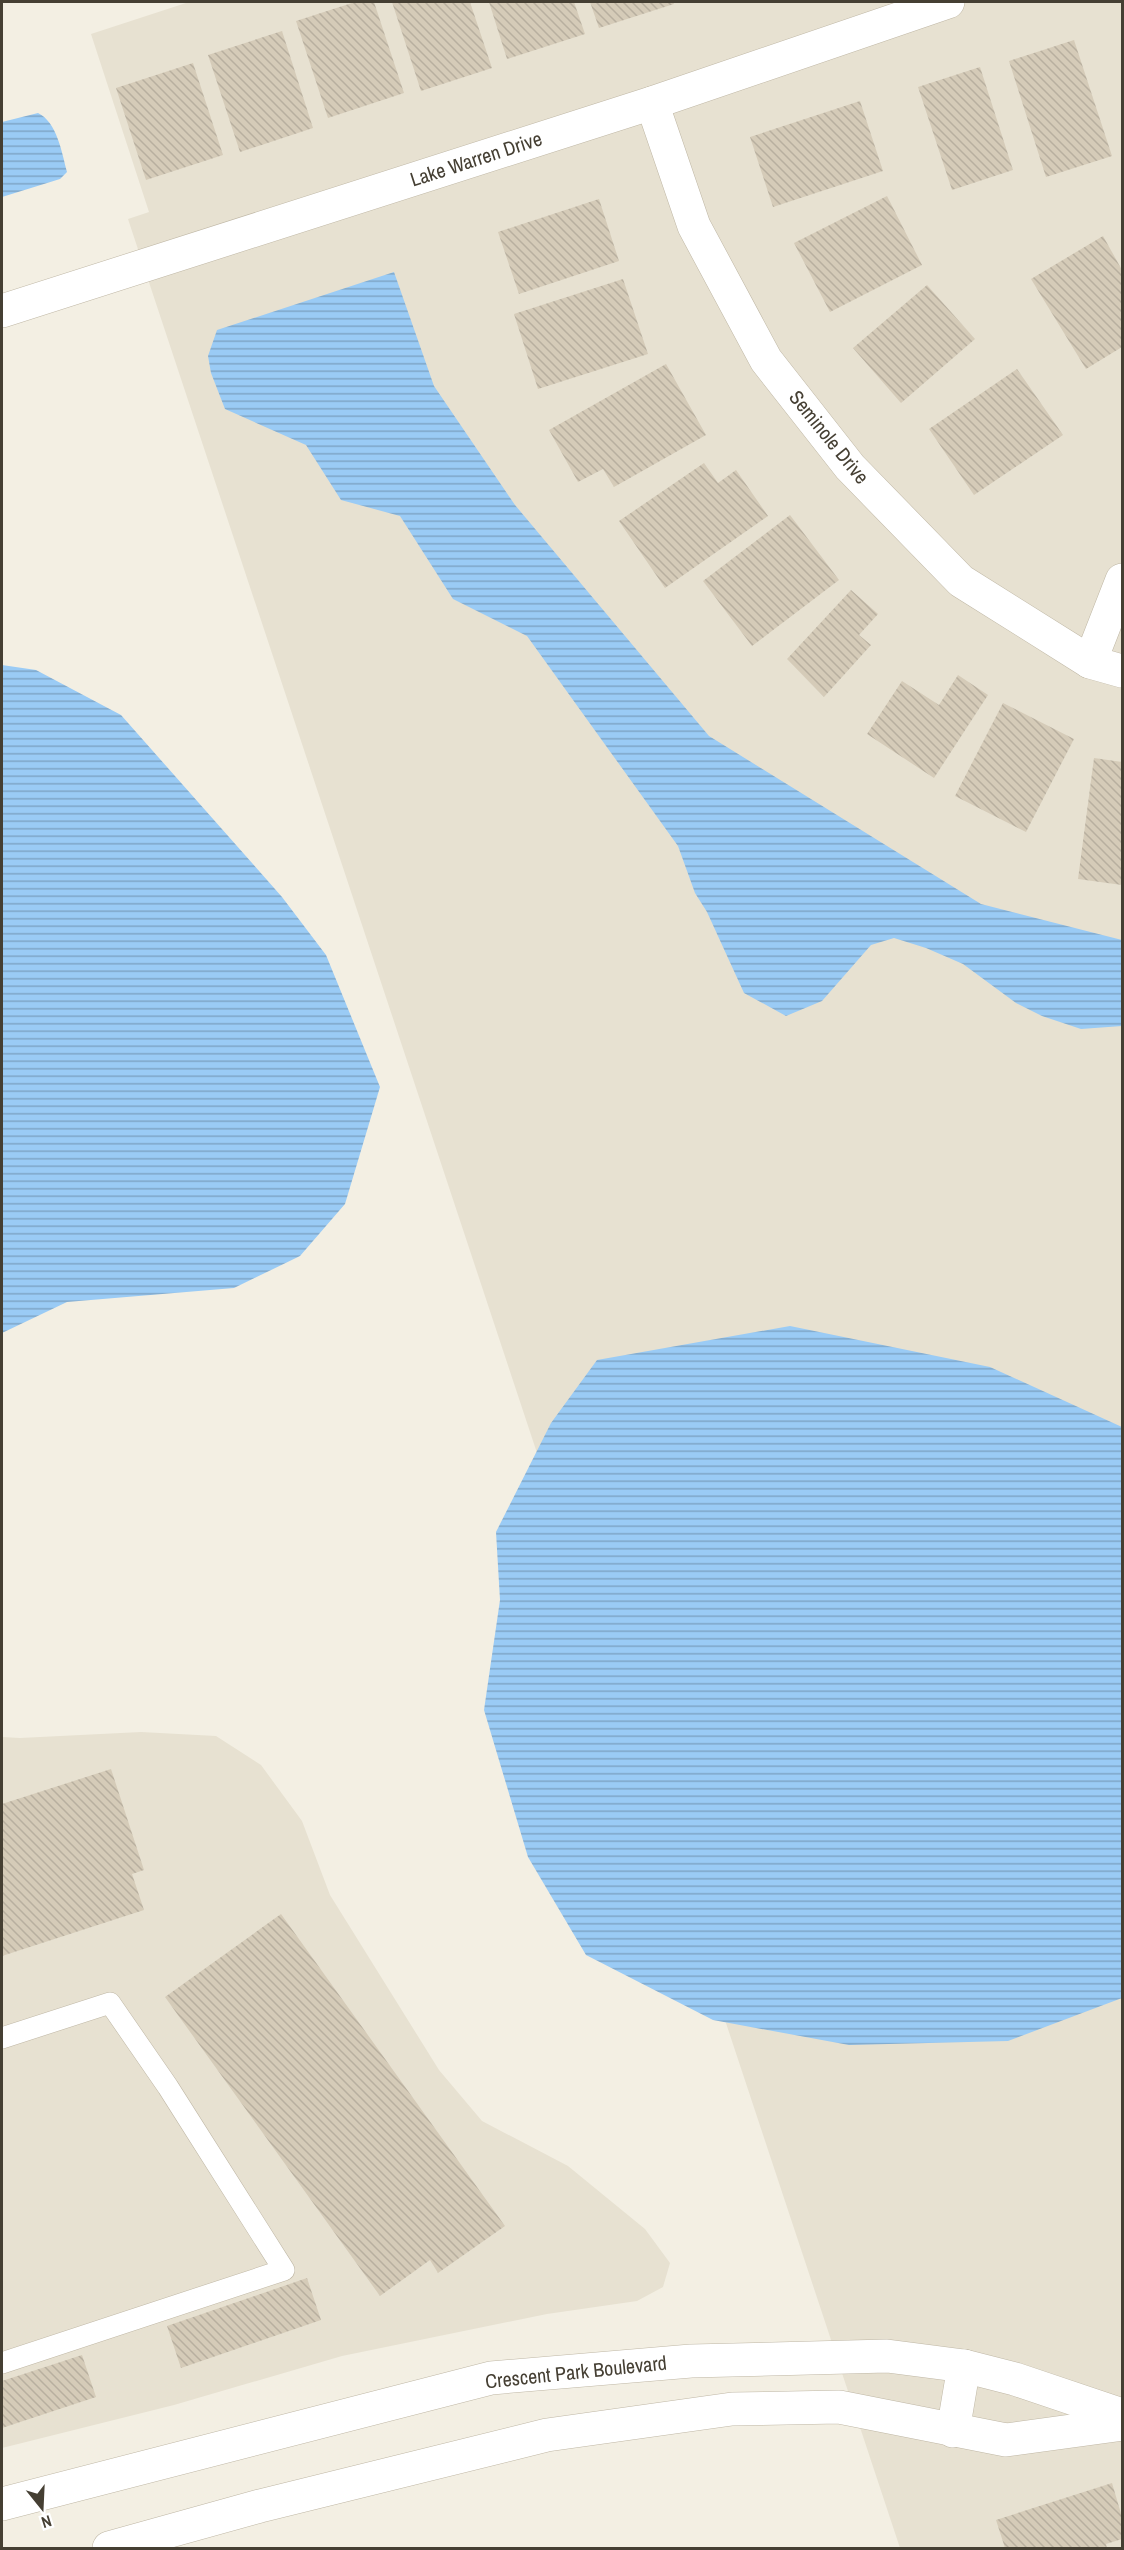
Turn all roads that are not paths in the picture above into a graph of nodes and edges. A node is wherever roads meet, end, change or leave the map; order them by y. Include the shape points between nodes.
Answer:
1 (948, 2) edge
2 (652, 103) junction
3 (2, 311) edge
4 (1122, 580) edge
5 (1090, 662) junction
6 (1122, 670) edge
7 (2, 2038) edge
8 (2, 2363) edge
9 (964, 2366) junction
10 (1122, 2415) edge
11 (1122, 2424) edge
12 (953, 2431) junction
13 (2, 2504) edge
14 (109, 2548) edge

1 - 2 street, Lake Warren Drive
2 - 3 street, Lake Warren Drive
2 - 5 street, Seminole Drive via 694,226 766,360 850,467 961,581
4 - 5 street
5 - 6 street, Seminole Drive
7 - 8 lane via 110,2003 284,2270
9 - 10 street, Crescent Park Boulevard
9 - 12 street
9 - 13 street, Crescent Park Boulevard via 886,2356 691,2361 491,2378
11 - 12 street via 1006,2440
12 - 14 street via 838,2407 732,2409 559,2433 260,2506

